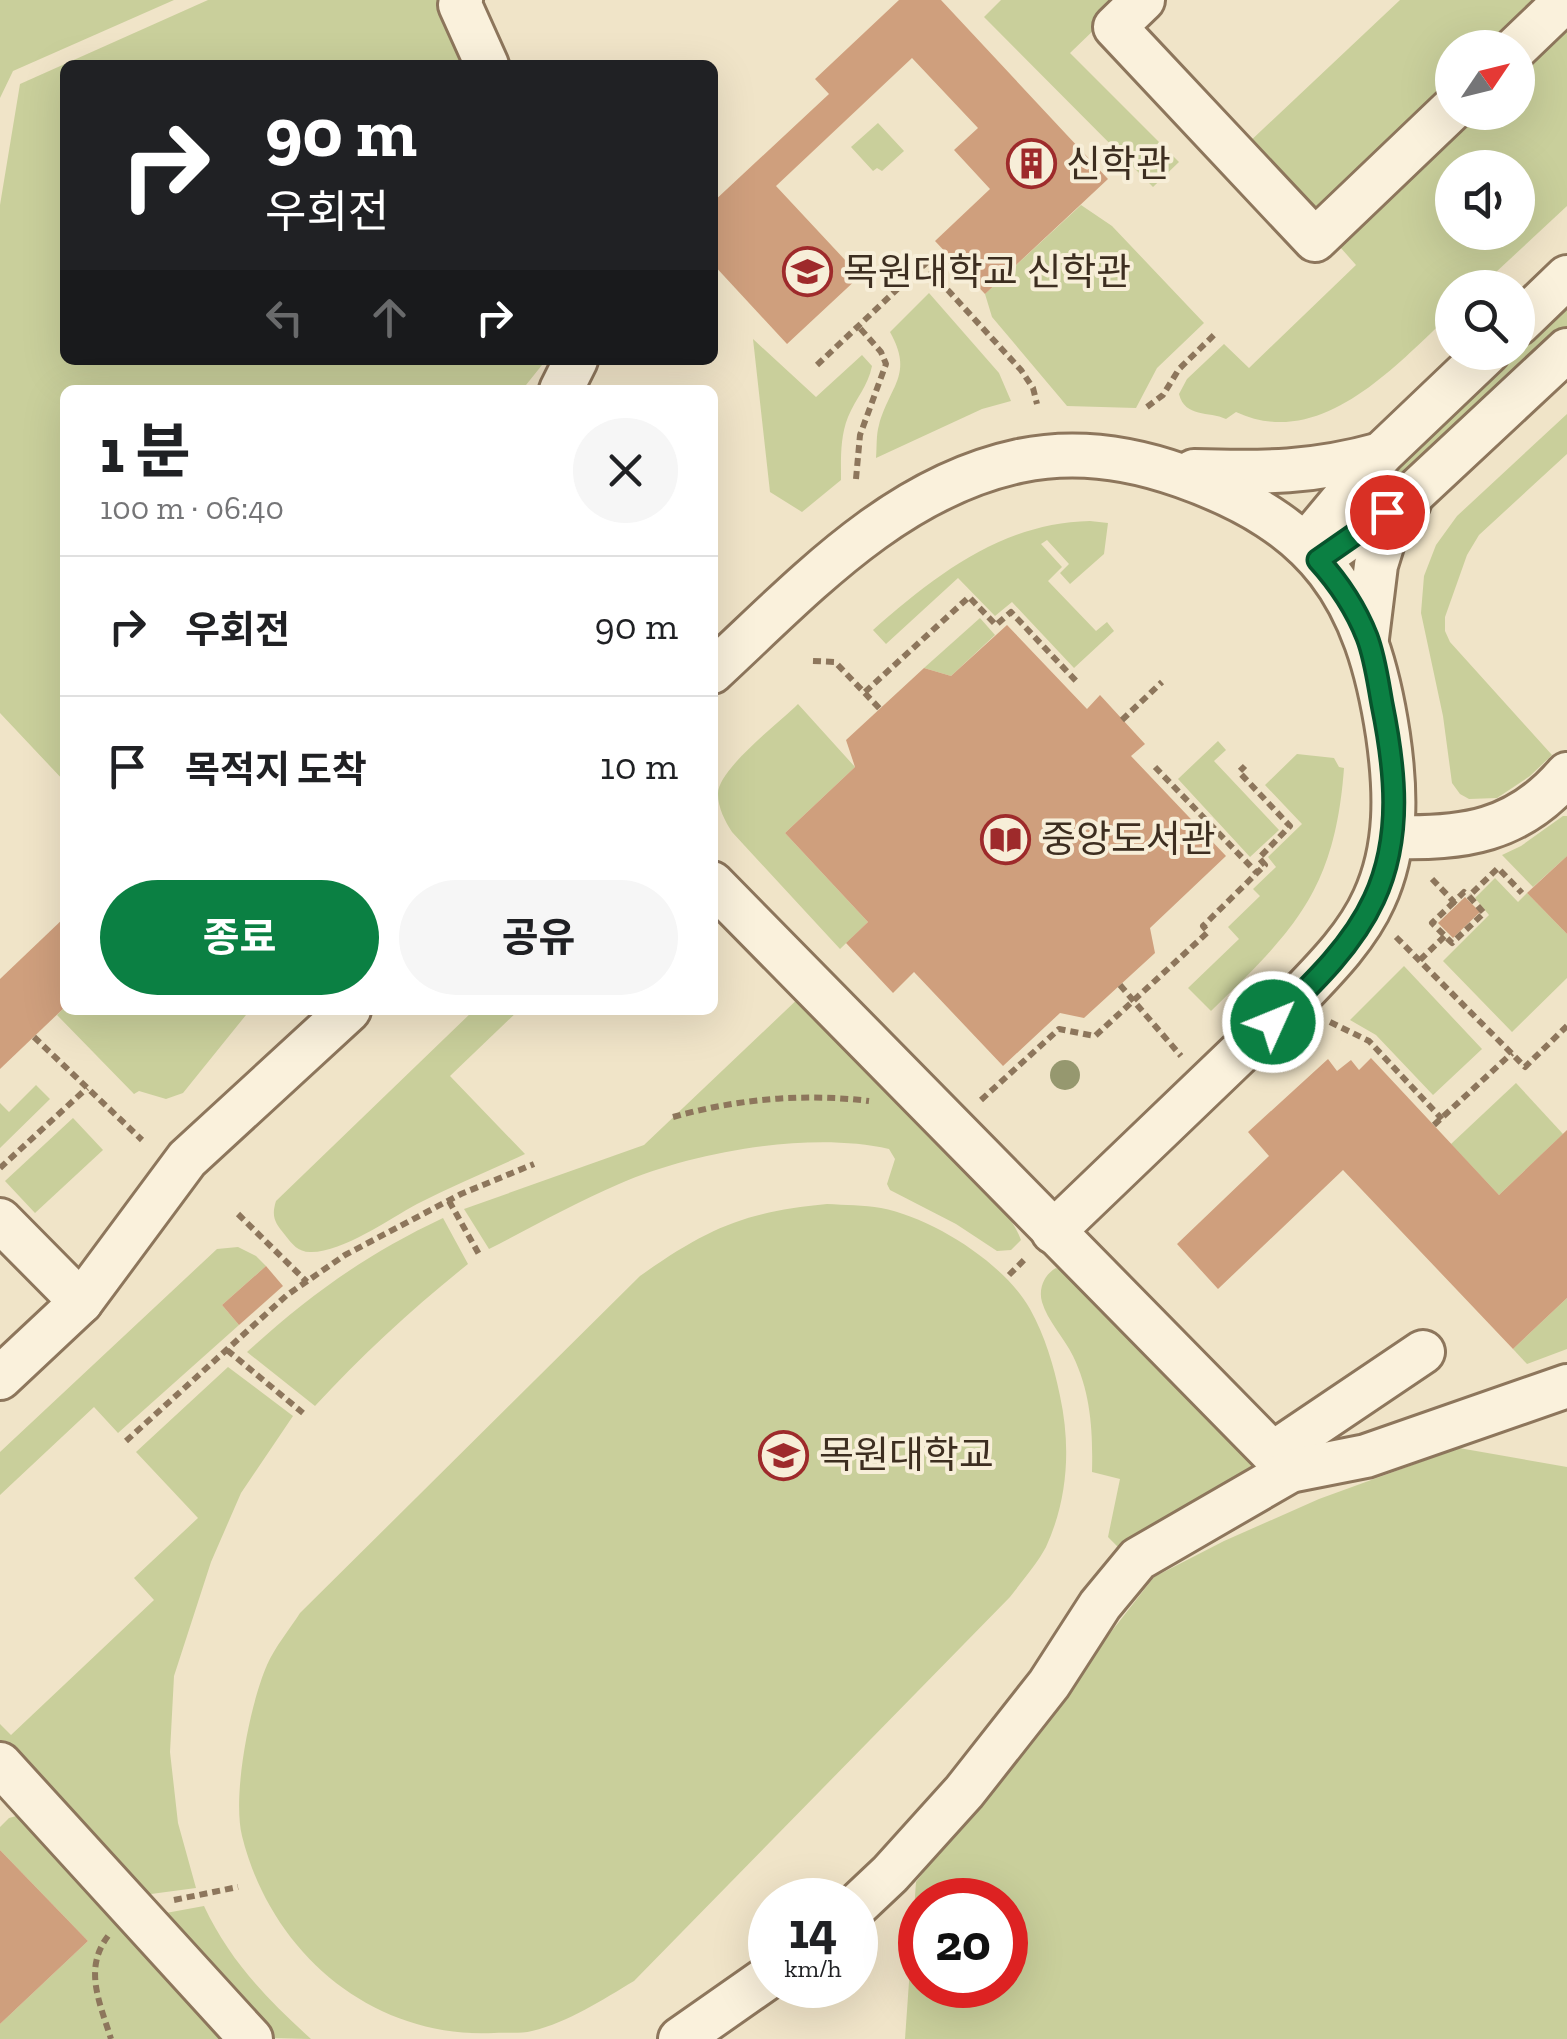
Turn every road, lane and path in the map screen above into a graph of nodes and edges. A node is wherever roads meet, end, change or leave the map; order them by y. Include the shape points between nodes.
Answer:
1 (462, 0) edge
2 (1144, 0) edge
3 (1566, 0) edge
4 (1535, 30) edge
5 (486, 60) edge
6 (1435, 124) edge
7 (1567, 277) edge
8 (1535, 308) edge
9 (858, 326) junction
10 (1215, 334) dead end
11 (1567, 350) edge
12 (817, 365) dead end
13 (1469, 370) edge
14 (1038, 404) dead end
15 (1147, 408) dead end
16 (1381, 454) junction
17 (1164, 469) junction
18 (856, 479) dead end
19 (1417, 490) junction
20 (1312, 552) junction
21 (1367, 638) junction
22 (813, 662) dead end
23 (718, 667) edge
24 (1077, 682) dead end
25 (1162, 682) dead end
26 (865, 692) junction
27 (880, 709) dead end
28 (1122, 720) dead end
29 (1155, 766) dead end
30 (1245, 766) dead end
31 (1567, 774) edge
32 (1392, 837) junction
33 (1257, 873) junction
34 (1432, 879) dead end
35 (718, 889) edge
36 (1522, 893) dead end
37 (1469, 896) junction
38 (1454, 902) junction
39 (1392, 933) dead end
40 (1445, 936) junction
41 (1420, 960) junction
42 (1120, 985) dead end
43 (1134, 1002) junction
44 (344, 1015) edge
45 (1329, 1021) dead end
46 (1567, 1026) edge
47 (34, 1037) dead end
48 (1512, 1053) junction
49 (1182, 1058) dead end
50 (87, 1088) junction
51 (885, 1103) dead end
52 (977, 1104) dead end
53 (673, 1117) dead end
54 (1442, 1118) junction
55 (1434, 1125) dead end
56 (142, 1140) dead end
57 (534, 1164) dead end
58 (0, 1168) edge
59 (448, 1201) junction
60 (238, 1214) dead end
61 (0, 1220) edge
62 (1054, 1232) junction
63 (480, 1256) dead end
64 (307, 1282) junction
65 (81, 1302) junction
66 (227, 1350) junction
67 (1424, 1352) dead end
68 (0, 1378) edge
69 (1567, 1386) edge
70 (303, 1413) dead end
71 (126, 1442) dead end
72 (1281, 1462) junction
73 (0, 1764) edge
74 (878, 1885) edge
75 (238, 1887) dead end
76 (198, 1895) dead end
77 (109, 1934) dead end
78 (748, 1991) edge
79 (111, 2039) edge
80 (251, 2039) edge
81 (680, 2039) edge

1 - 5 lane
2 - 6 lane via 1115,27 1316,240
3 - 4 lane
7 - 8 lane
9 - 12 path
9 - 14 path via 924,264 1020,370
9 - 18 path via 886,364 860,434
10 - 15 path
11 - 19 lane
13 - 16 lane
16 - 17 lane via 1291,473
16 - 20 lane
17 - 20 lane via 1270,515
17 - 23 lane via 1106,456 1045,456 944,486 874,527
19 - 20 lane
19 - 21 lane via 1386,536 1372,582
20 - 21 lane
21 - 32 lane via 1394,773
22 - 26 path via 835,662
24 - 26 path via 1011,612 996,625 969,598
25 - 28 path
26 - 27 path
29 - 33 path
30 - 33 path via 1239,772 1290,826 1259,858 1265,865
31 - 32 lane via 1509,822 1470,835
32 - 62 lane via 1374,900 1334,960
33 - 43 path via 1203,926 1208,932
34 - 38 path
35 - 62 lane
36 - 37 path via 1498,868
37 - 38 path via 1464,892
37 - 40 path via 1484,913 1452,943
38 - 40 path via 1432,923
39 - 41 path
40 - 41 path
41 - 48 path
42 - 43 path
43 - 49 path
43 - 52 path via 1095,1036 1059,1029
44 - 65 lane via 187,1159
45 - 54 path via 1369,1042
46 - 48 path via 1525,1067
47 - 50 path
48 - 54 path
50 - 56 path
50 - 58 path
51 - 53 path via 764,1099
54 - 55 path
57 - 59 path
59 - 63 path
59 - 64 path
60 - 64 path
61 - 65 lane
62 - 72 lane
64 - 66 path
65 - 68 lane
66 - 70 path
66 - 71 path
67 - 72 lane
69 - 72 lane via 1366,1456
72 - 74 lane via 1138,1559 964,1792
73 - 80 lane
75 - 76 path
77 - 79 path via 92,1976
78 - 81 lane

